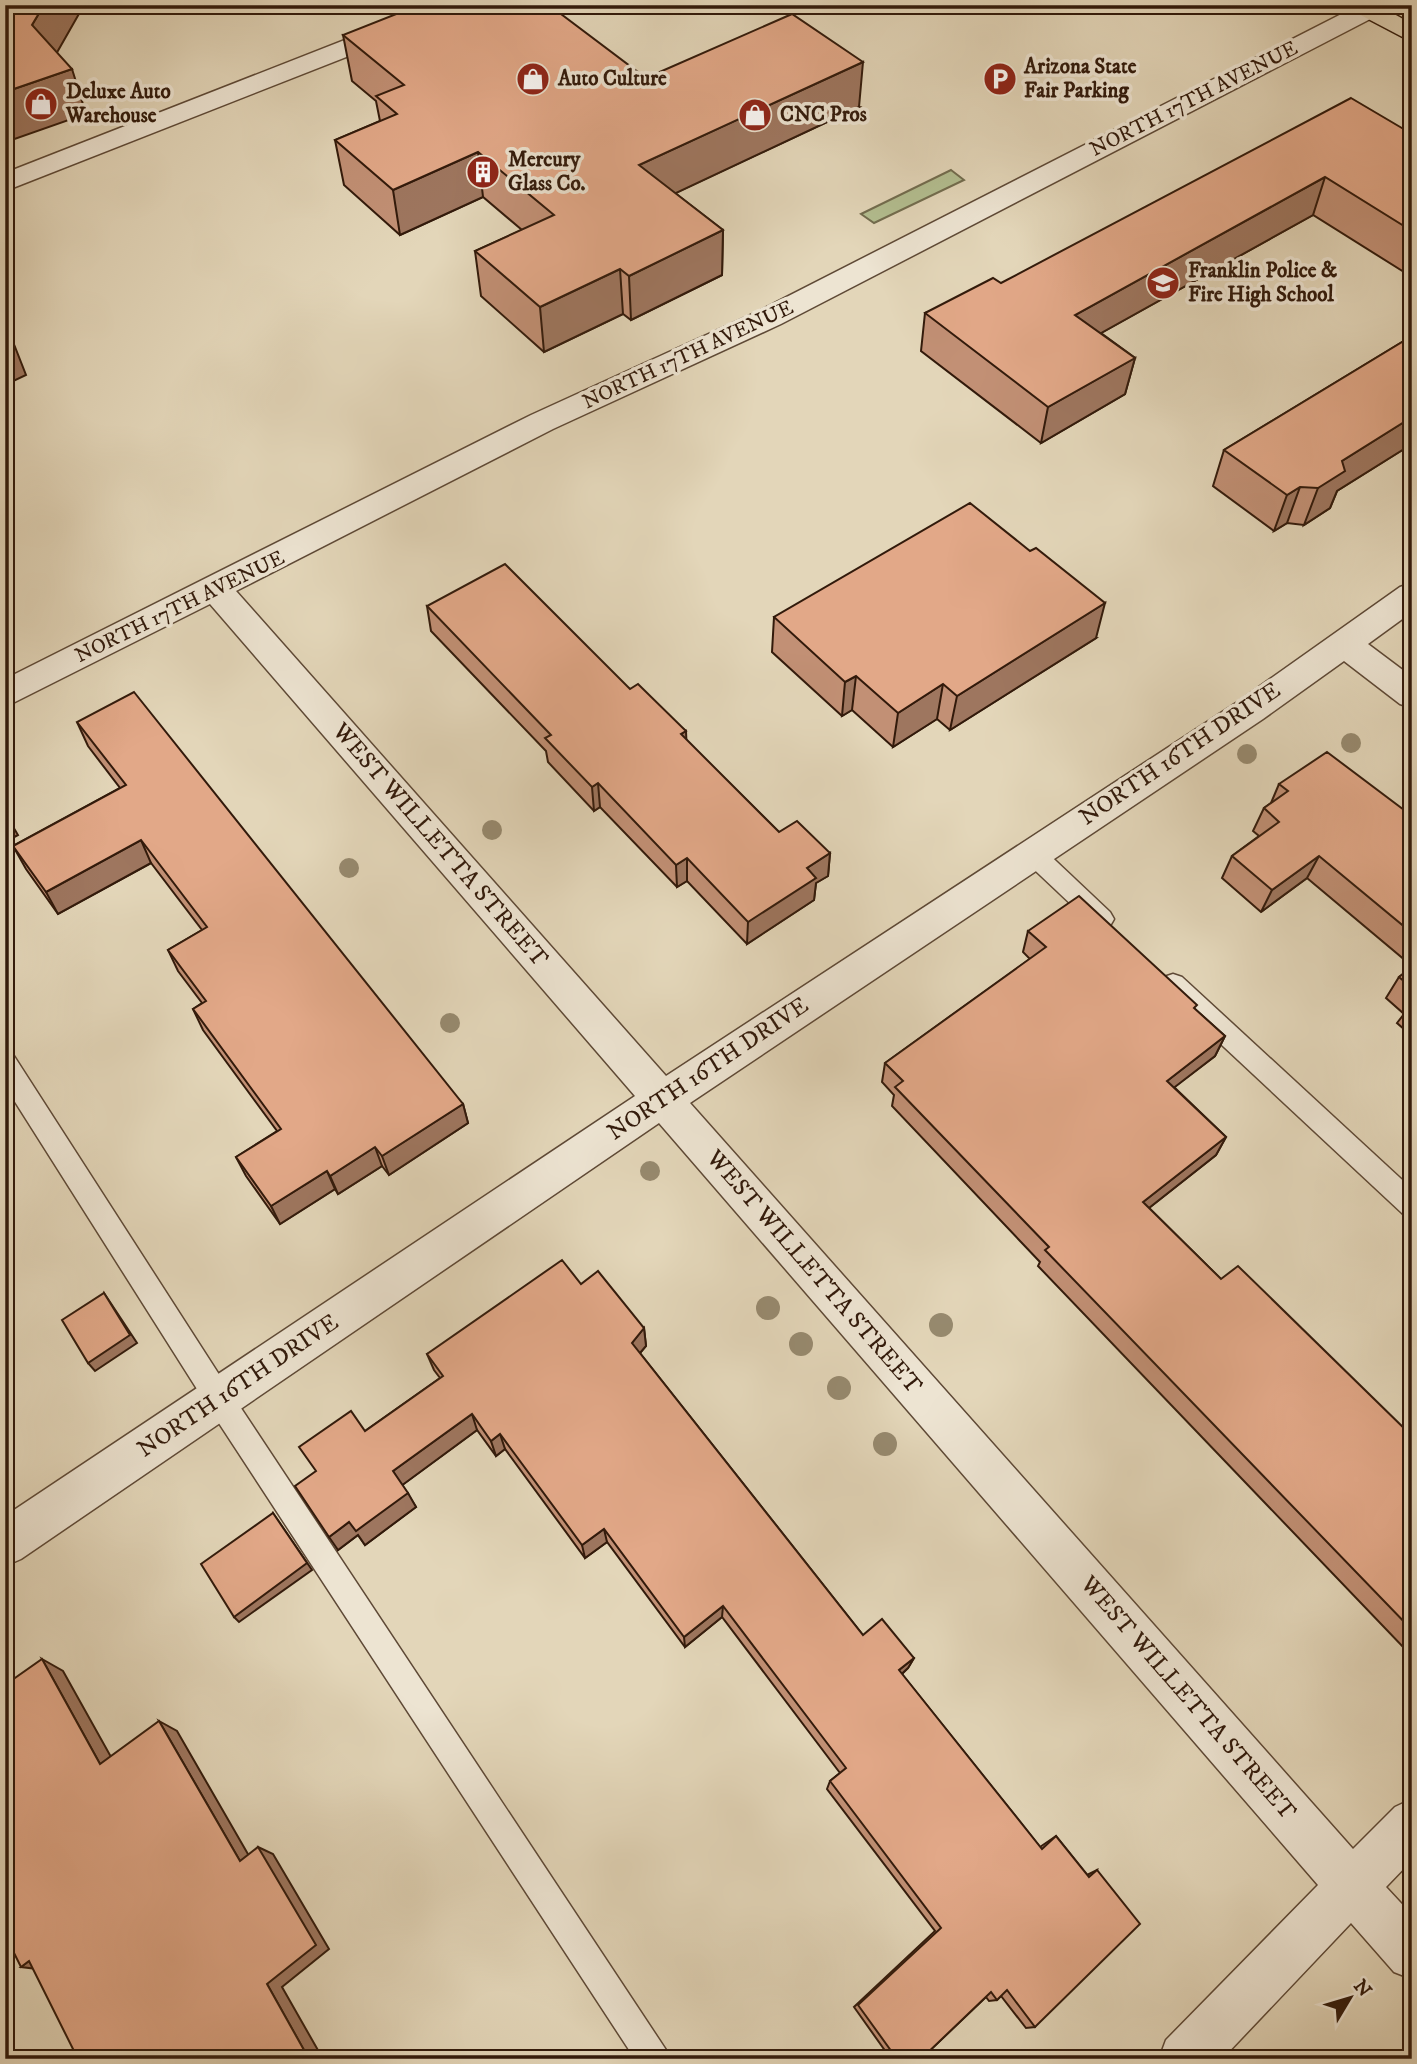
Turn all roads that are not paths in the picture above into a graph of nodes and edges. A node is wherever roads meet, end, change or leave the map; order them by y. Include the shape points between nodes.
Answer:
1 (457, 5) edge
2 (1364, 8) edge
3 (1412, 34) edge
4 (5, 183) edge
5 (216, 590) junction
6 (1412, 595) edge
7 (1342, 642) junction
8 (5, 694) edge
9 (1412, 695) edge
10 (1031, 852) junction
11 (1125, 940) edge
12 (1156, 968) edge
13 (5, 1064) edge
14 (663, 1099) junction
15 (1412, 1206) edge
16 (219, 1399) junction
17 (5, 1544) edge
18 (1412, 1824) edge
19 (1353, 1886) junction
20 (1412, 1954) edge
21 (655, 2059) edge
22 (1185, 2059) edge

1 - 4 street
2 - 3 main road
2 - 5 street, NORTH 17TH AVENUE via 771,317 542,422
5 - 8 street, NORTH 17TH AVENUE
5 - 14 street, WEST WILLETTA STREET
6 - 7 street, NORTH 16TH DRIVE
7 - 9 street
7 - 10 street, NORTH 16TH DRIVE via 1251,710
10 - 11 lane
10 - 14 street, NORTH 16TH DRIVE
12 - 15 lane
13 - 16 lane
14 - 16 street, NORTH 16TH DRIVE
14 - 19 street, WEST WILLETTA STREET
16 - 17 street, NORTH 16TH DRIVE
16 - 21 lane
18 - 19 street
19 - 20 street, WEST WILLETTA STREET
19 - 22 street

